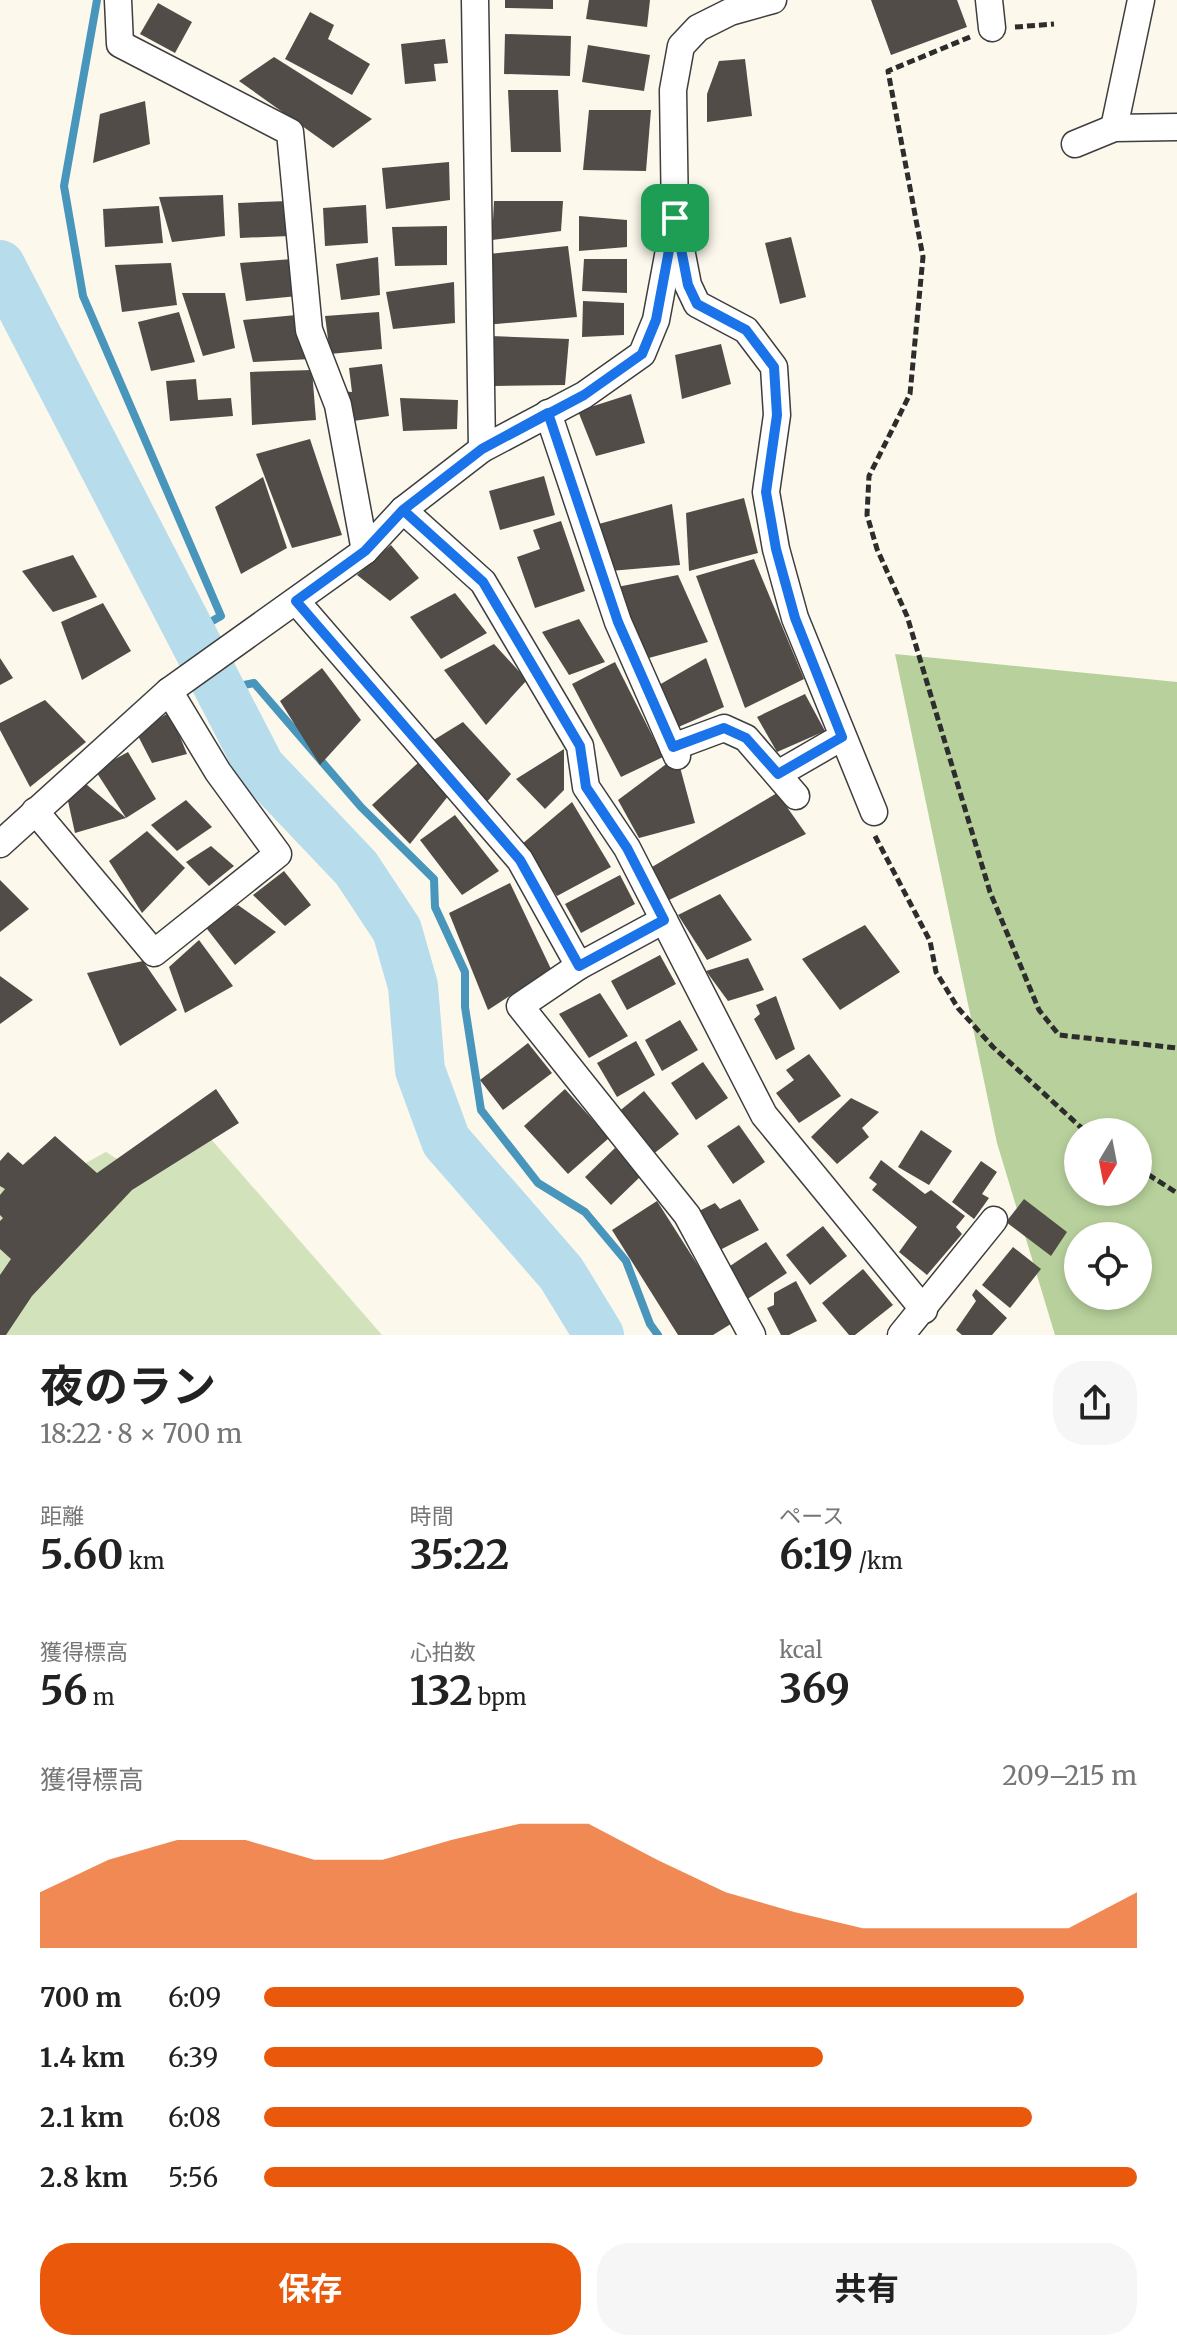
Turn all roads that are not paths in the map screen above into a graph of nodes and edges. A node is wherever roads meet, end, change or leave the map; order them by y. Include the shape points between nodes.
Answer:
1 (118, 0) edge
2 (475, 0) edge
3 (773, 0) edge
4 (989, 0) edge
5 (1141, 0) edge
6 (992, 28) road end
7 (1177, 127) edge
8 (1114, 128) junction
9 (1075, 144) dead end
10 (675, 218) junction
11 (548, 413) junction
12 (482, 449) junction
13 (403, 510) junction
14 (365, 551) junction
15 (296, 601) junction
16 (171, 689) junction
17 (842, 737) junction
18 (778, 774) junction
19 (796, 796) dead end
20 (35, 811) junction
21 (874, 812) road end
22 (0, 844) edge
23 (664, 920) junction
24 (579, 966) junction
25 (994, 1220) dead end
26 (924, 1310) junction
27 (752, 1335) edge
28 (901, 1335) edge

1 - 14 street via 120,44 290,132 309,330 338,405
2 - 12 street
3 - 10 street via 730,12 698,28 681,46 673,90
4 - 6 street
5 - 8 street
7 - 8 street
8 - 9 street
10 - 11 street via 656,320 642,354
10 - 17 street via 688,285 697,304 746,330 774,367 777,415 766,492 776,549 795,618
11 - 12 street
11 - 18 street via 618,622 675,751 724,728 746,738
12 - 13 street
13 - 14 street
13 - 23 street via 483,582 580,746 586,787 627,848
14 - 15 street
15 - 16 street
15 - 24 street via 520,860
16 - 20 street
16 - 20 street via 218,772 278,854 154,953
17 - 18 street
17 - 21 street
18 - 19 street
20 - 22 street
23 - 24 street
23 - 26 street via 764,1115
24 - 27 street via 520,1006 687,1215
25 - 26 street
26 - 28 street

